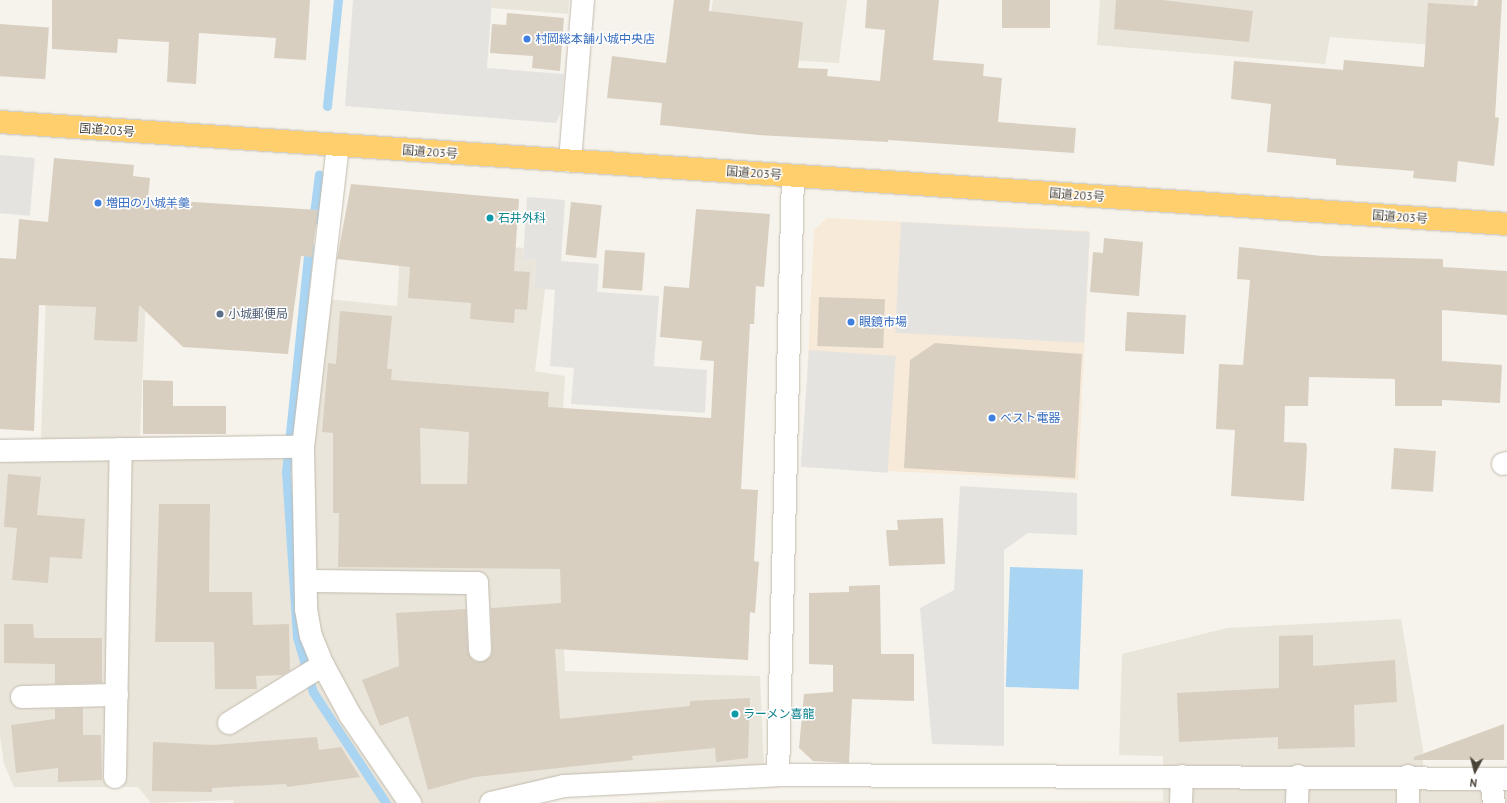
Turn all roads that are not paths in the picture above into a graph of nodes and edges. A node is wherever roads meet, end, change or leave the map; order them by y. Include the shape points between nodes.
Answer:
1 (583, 0) edge
2 (0, 122) edge
3 (338, 145) junction
4 (570, 161) junction
5 (792, 176) junction
6 (1507, 224) edge
7 (303, 447) junction
8 (121, 449) junction
9 (0, 451) edge
10 (306, 581) junction
11 (480, 650) dead end
12 (323, 665) junction
13 (117, 695) junction
14 (22, 697) dead end
15 (228, 724) dead end
16 (778, 775) junction
17 (1182, 776) junction
18 (1298, 776) junction
19 (1408, 776) junction
20 (115, 778) dead end
21 (1499, 779) edge
22 (410, 803) edge
23 (490, 803) edge
24 (1181, 803) edge
25 (1298, 803) edge
26 (1408, 803) edge
27 (1494, 803) edge

1 - 4 street
2 - 3 highway, 国道203号
3 - 4 highway, 国道203号
3 - 7 street
4 - 5 highway, 国道203号
5 - 6 highway, 国道203号
5 - 16 street
7 - 8 street
7 - 10 street
8 - 9 street
8 - 13 street
10 - 11 street via 477,583
10 - 12 street via 311,636
12 - 15 street
12 - 22 street via 350,715
13 - 14 street
13 - 20 street
16 - 17 street
16 - 23 street via 564,786
17 - 18 street
17 - 24 street
18 - 19 street
18 - 25 street
19 - 21 street
19 - 26 street
21 - 27 street

